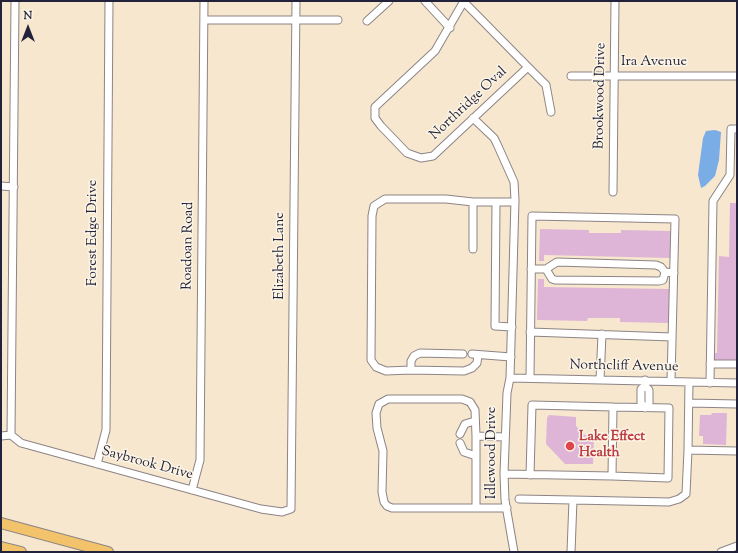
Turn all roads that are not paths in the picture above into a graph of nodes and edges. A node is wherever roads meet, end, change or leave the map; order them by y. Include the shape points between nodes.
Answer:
1 (15, 1) edge
2 (109, 1) edge
3 (204, 1) edge
4 (296, 1) edge
5 (389, 1) edge
6 (425, 1) edge
7 (464, 1) edge
8 (615, 1) edge
9 (204, 20) junction
10 (296, 20) junction
11 (338, 20) dead end
12 (367, 22) dead end
13 (450, 28) junction
14 (528, 67) junction
15 (571, 76) dead end
16 (614, 76) junction
17 (737, 76) edge
18 (551, 112) dead end
19 (473, 118) junction
20 (737, 129) edge
21 (1, 186) edge
22 (14, 187) junction
23 (613, 192) dead end
24 (473, 202) junction
25 (496, 202) junction
26 (516, 202) junction
27 (473, 249) dead end
28 (531, 269) junction
29 (546, 269) junction
30 (665, 272) junction
31 (674, 273) junction
32 (512, 327) junction
33 (530, 332) junction
34 (602, 334) junction
35 (672, 337) junction
36 (463, 354) dead end
37 (511, 357) junction
38 (710, 364) junction
39 (737, 364) edge
40 (411, 370) junction
41 (510, 378) junction
42 (530, 378) junction
43 (600, 380) junction
44 (671, 381) junction
45 (690, 382) junction
46 (645, 383) junction
47 (710, 383) junction
48 (737, 383) edge
49 (689, 403) junction
50 (737, 404) edge
51 (613, 407) junction
52 (645, 408) junction
53 (475, 421) junction
54 (460, 434) dead end
55 (11, 435) junction
56 (1, 436) edge
57 (476, 436) junction
58 (505, 437) junction
59 (460, 443) dead end
60 (688, 450) junction
61 (737, 451) edge
62 (476, 456) junction
63 (97, 464) junction
64 (504, 474) junction
65 (530, 475) junction
66 (612, 476) junction
67 (192, 490) junction
68 (519, 499) dead end
69 (572, 500) junction
70 (476, 508) junction
71 (507, 508) junction
72 (290, 511) joint
73 (1, 523) edge
74 (737, 546) edge
75 (1, 547) edge
76 (21, 552) edge
77 (108, 552) edge
78 (514, 552) edge
79 (571, 552) edge
80 (721, 552) edge

1 - 22 street
2 - 63 street, Forest Edge Drive via 106,430
3 - 9 street, Roadoan Road
4 - 10 street, Elizabeth Lane
5 - 12 street
6 - 13 street
7 - 13 street, Northridge Oval
7 - 14 street, Northridge Oval
8 - 16 street, Brookwood Drive
9 - 10 street
9 - 67 street, Roadoan Road via 200,460
10 - 11 street
10 - 72 street, Elizabeth Lane
13 - 19 street, Northridge Oval via 435,51 375,107 375,118 407,153 421,158 433,156
14 - 18 street via 546,85
14 - 19 street, Northridge Oval
15 - 16 street, Ira Avenue
16 - 17 street, Ira Avenue
16 - 23 street, Brookwood Drive
19 - 26 street, Idlewood Drive via 494,138 514,182
20 - 38 street via 731,129 730,175 713,201
21 - 22 street
22 - 55 street
24 - 25 street
24 - 27 street
24 - 40 street via 446,199 385,199 374,206 371,360 376,368 386,371
25 - 26 street
25 - 32 street via 495,326
26 - 32 street, Idlewood Drive
28 - 29 street
28 - 31 street via 532,216 675,219
28 - 33 street
29 - 30 street via 557,262 656,265
29 - 30 street via 555,280 659,281 663,280
30 - 31 street
31 - 35 street
32 - 37 street, Idlewood Drive
33 - 34 street
33 - 42 street
34 - 35 street
34 - 43 street
35 - 44 street
36 - 40 street via 420,353 411,361
37 - 40 street via 475,355 478,363 464,371
37 - 41 street, Idlewood Drive
38 - 39 street
38 - 47 street
41 - 42 street, Northcliff Avenue
41 - 58 street, Idlewood Drive via 506,393
42 - 43 street, Northcliff Avenue
43 - 46 street, Northcliff Avenue
44 - 45 street, Northcliff Avenue
44 - 46 street, Northcliff Avenue
45 - 47 street, Northcliff Avenue
45 - 49 street
46 - 52 street via 641,389 641,403
47 - 48 street, Northcliff Avenue
49 - 50 street
49 - 60 street
51 - 52 street
51 - 65 street via 532,405
51 - 66 street
52 - 66 street via 669,408 668,478
53 - 54 street via 465,424
53 - 57 street
53 - 70 street via 473,406 462,399 388,399 379,404 376,413 383,451 382,492 386,504 392,508
55 - 56 street
55 - 63 street, Saybrook Drive via 21,443
57 - 58 street
57 - 62 street
58 - 64 street, Idlewood Drive
59 - 62 street via 464,452
60 - 61 street
60 - 69 street via 686,494 679,499 668,502
62 - 70 street
63 - 67 street, Saybrook Drive
64 - 65 street
64 - 71 street, Idlewood Drive
65 - 66 street
67 - 72 street, Saybrook Drive via 261,509
68 - 69 street
69 - 79 street
70 - 71 street
71 - 78 street, Idlewood Drive
73 - 77 highway
74 - 80 street
75 - 76 highway

